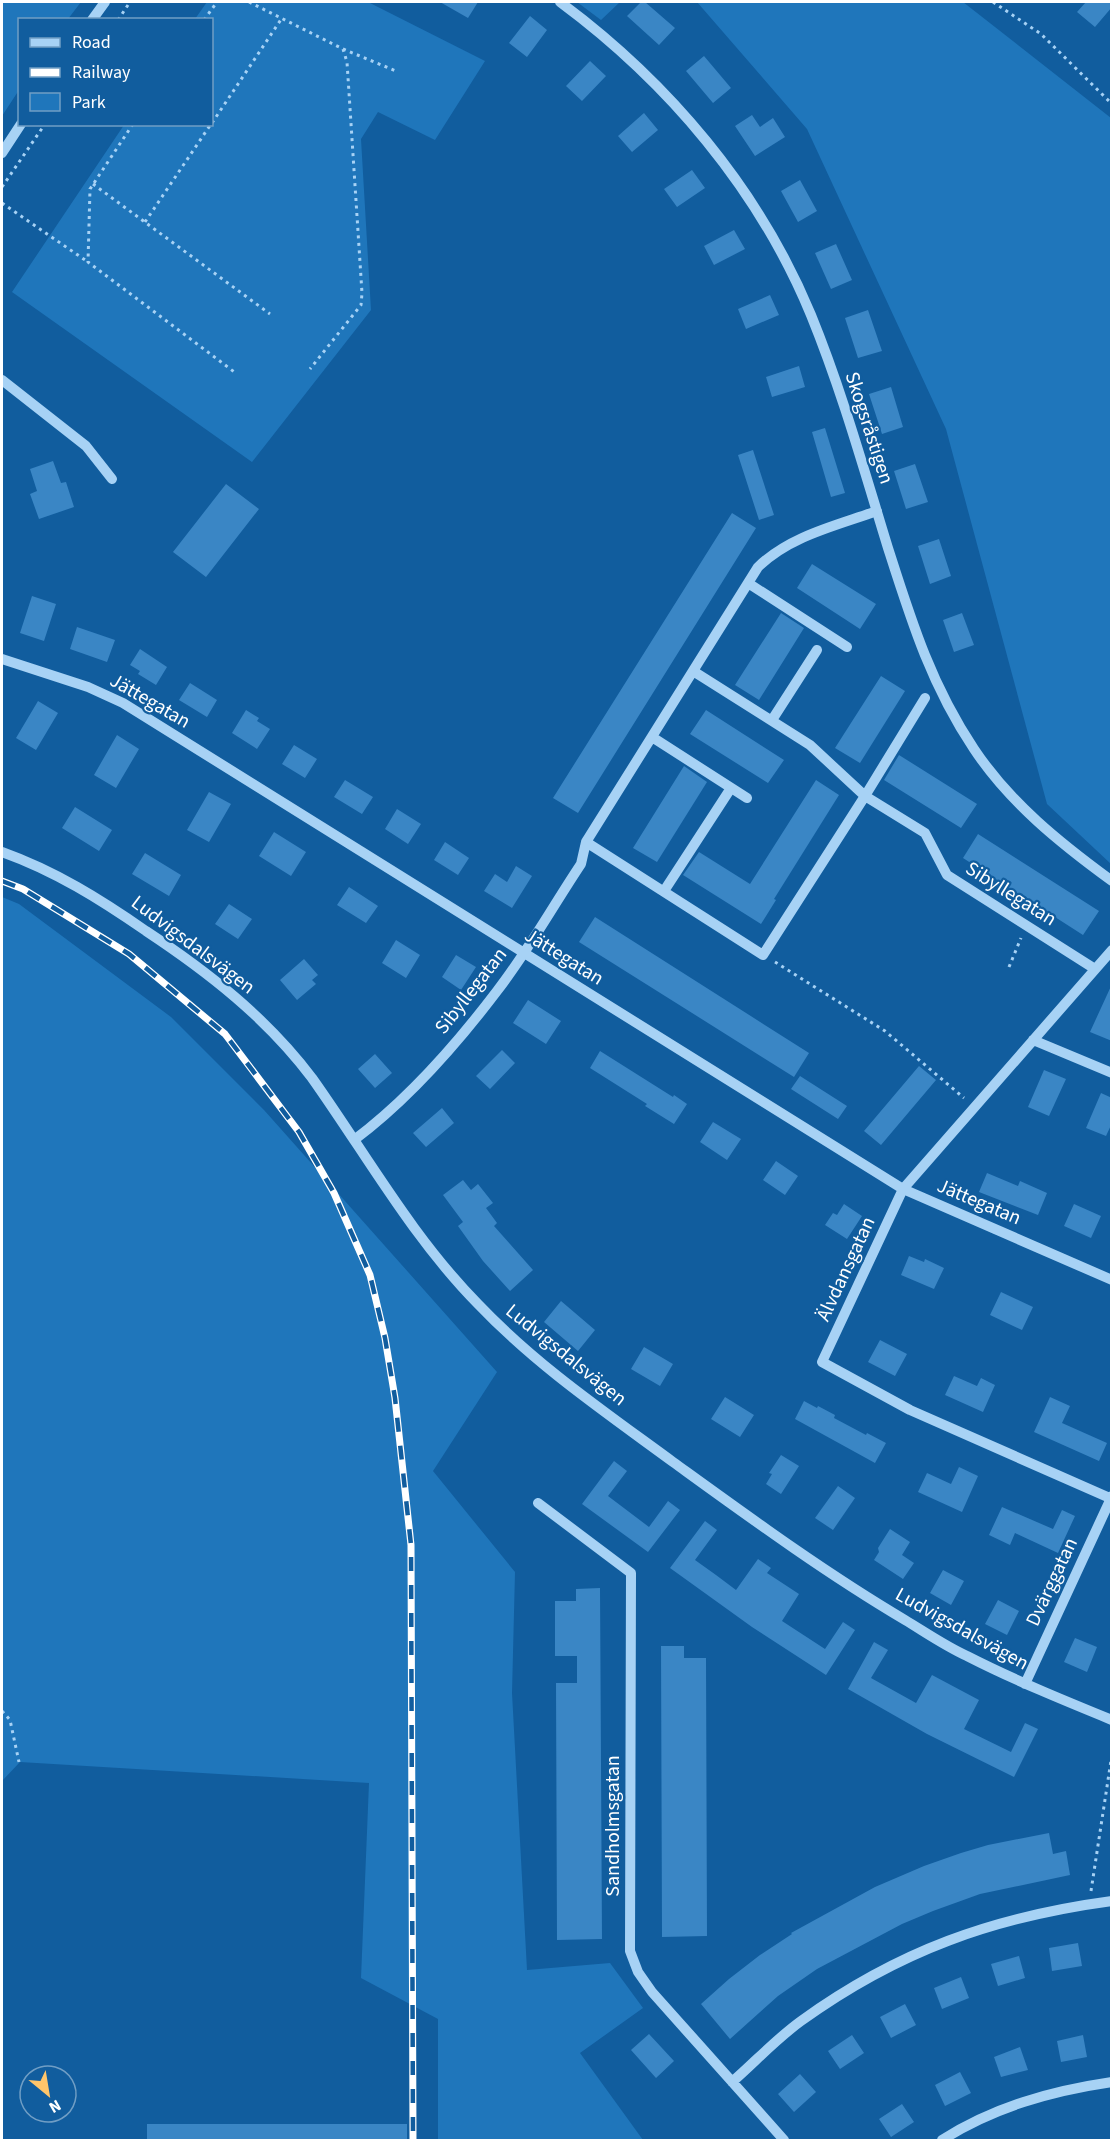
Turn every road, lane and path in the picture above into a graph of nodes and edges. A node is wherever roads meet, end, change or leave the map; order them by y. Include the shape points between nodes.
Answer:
1 (105, 2) edge
2 (130, 2) edge
3 (217, 2) edge
4 (249, 2) edge
5 (560, 2) edge
6 (993, 2) edge
7 (93, 18) edge
8 (119, 18) edge
9 (205, 18) edge
10 (282, 18) junction
11 (344, 49) junction
12 (396, 71) dead end
13 (1112, 104) edge
14 (213, 121) edge
15 (20, 126) edge
16 (44, 126) edge
17 (132, 126) edge
18 (210, 126) edge
19 (2, 153) edge
20 (93, 184) junction
21 (2, 188) edge
22 (2, 203) edge
23 (145, 222) junction
24 (88, 262) junction
25 (270, 314) dead end
26 (310, 369) dead end
27 (237, 374) dead end
28 (2, 380) edge
29 (112, 479) dead end
30 (877, 511) junction
31 (748, 583) junction
32 (847, 648) dead end
33 (818, 650) dead end
34 (2, 659) edge
35 (693, 671) junction
36 (925, 698) dead end
37 (772, 720) junction
38 (652, 736) junction
39 (731, 788) junction
40 (865, 796) junction
41 (747, 798) dead end
42 (586, 842) junction
43 (2, 852) edge
44 (1112, 881) edge
45 (664, 891) junction
46 (1025, 925) junction
47 (1112, 950) edge
48 (523, 952) junction
49 (763, 955) junction
50 (1009, 967) dead end
51 (1095, 969) junction
52 (1034, 1040) junction
53 (1112, 1073) edge
54 (975, 1107) junction
55 (354, 1140) junction
56 (903, 1189) junction
57 (1112, 1280) edge
58 (1111, 1497) edge
59 (538, 1503) dead end
60 (1025, 1684) junction
61 (2, 1711) edge
62 (1112, 1720) edge
63 (1112, 1754) edge
64 (20, 1762) dead end
65 (1112, 1901) edge
66 (1088, 1904) junction
67 (732, 2082) junction
68 (1112, 2082) edge
69 (784, 2140) edge
70 (942, 2140) edge

1 - 7 street
2 - 8 path
3 - 9 path
4 - 10 path
5 - 30 street, Skogsråstigen via 632,62 676,106 734,176 764,224 810,313
6 - 13 path via 1041,34
10 - 11 path
10 - 14 path
11 - 12 path
11 - 26 path via 361,305
15 - 19 street
16 - 21 path
17 - 20 path
18 - 23 path
20 - 23 path
20 - 24 path
22 - 24 path
23 - 25 path
24 - 27 path
28 - 29 street via 86,446
30 - 31 street, Sibyllegatan via 773,552
30 - 44 street, Skogsråstigen via 915,634 952,713 975,750 1036,822
31 - 32 street
31 - 35 street, Sibyllegatan
33 - 37 street
34 - 48 street, Jättegatan via 88,687 123,703
35 - 37 street, Sibyllegatan
35 - 38 street, Sibyllegatan
36 - 40 street
37 - 40 street, Sibyllegatan via 810,745
38 - 39 street
38 - 42 street, Sibyllegatan
39 - 41 street
39 - 45 street
40 - 46 street, Sibyllegatan via 925,833 947,875
40 - 49 street
42 - 45 street
42 - 48 street, Sibyllegatan via 581,864
43 - 55 street, Ludvigsdalsvägen via 93,895 220,983 268,1026 309,1075
45 - 49 street
46 - 50 path
46 - 51 street, Sibyllegatan
47 - 51 street, Älvdansgatan
48 - 55 street, Sibyllegatan via 498,990 423,1079
48 - 56 street, Jättegatan
49 - 54 path via 885,1030
51 - 52 street, Älvdansgatan
52 - 53 street
52 - 54 street, Älvdansgatan
54 - 56 street, Älvdansgatan
55 - 60 street, Ludvigsdalsvägen via 443,1266 497,1324 544,1366 778,1538 857,1591 963,1655
56 - 57 street, Jättegatan
56 - 58 street, Älvdansgatan via 822,1362 910,1410
58 - 60 street, Dvärggatan
59 - 67 street, Sandholmsgatan via 631,1573 630,1950 638,1972 652,1992
60 - 62 street, Ludvigsdalsvägen
61 - 64 path via 10,1720
63 - 66 path
65 - 66 street
66 - 67 street via 998,1923 898,1962 799,2023
67 - 69 street, Sandholmsgatan
68 - 70 street via 1044,2094 978,2119

